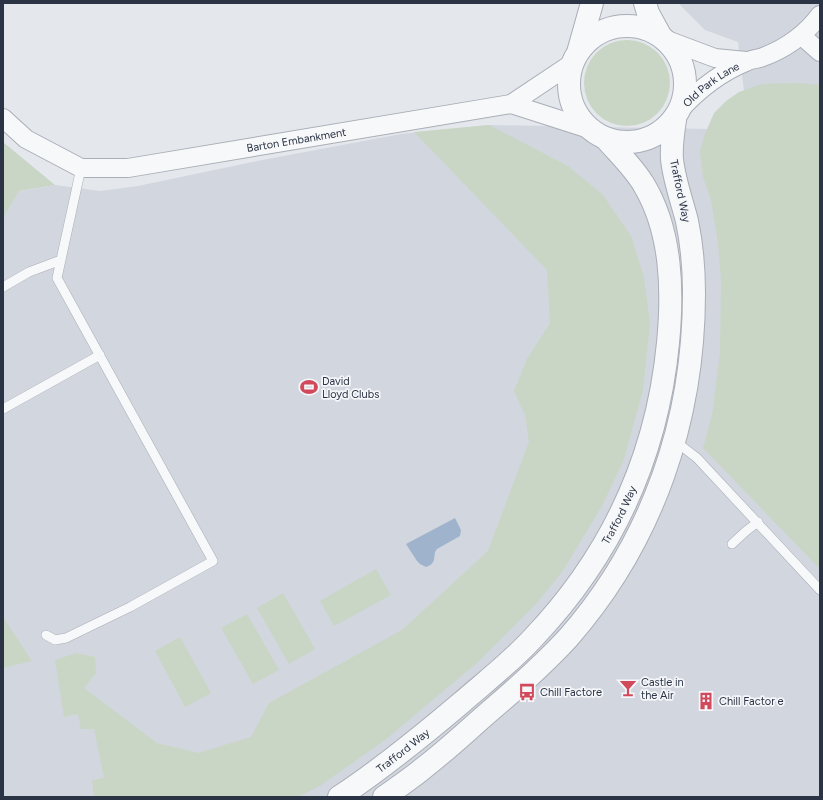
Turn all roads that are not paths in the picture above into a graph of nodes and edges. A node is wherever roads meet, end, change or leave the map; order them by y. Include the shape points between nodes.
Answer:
1 (592, 3) edge
2 (645, 3) edge
3 (820, 15) edge
4 (802, 36) junction
5 (663, 38) junction
6 (820, 52) edge
7 (575, 56) junction
8 (746, 61) junction
9 (511, 104) junction
10 (676, 115) junction
11 (3, 118) edge
12 (598, 134) junction
13 (81, 168) junction
14 (61, 260) junction
15 (3, 287) edge
16 (100, 355) junction
17 (3, 409) edge
18 (675, 441) junction
19 (758, 522) junction
20 (732, 544) dead end
21 (820, 590) edge
22 (46, 635) dead end
23 (340, 797) edge
24 (384, 797) edge

1 - 7 street
2 - 5 street
3 - 4 street, Old Park Lane
4 - 6 street
4 - 8 street, Old Park Lane via 762,58
5 - 7 street via 643,27 625,25 608,28 592,36
5 - 8 street, Old Park Lane via 715,58
5 - 10 street via 673,47 682,63 685,82 683,102
7 - 9 street, Barton Embankment
7 - 12 street via 568,81 570,98 577,115
8 - 10 street, Old Park Lane via 709,82 694,94
9 - 12 street, Barton Embankment
9 - 13 street, Barton Embankment via 128,168
10 - 12 street via 660,132 643,140 624,142
10 - 18 street, Trafford Way via 672,157 691,245 694,292 688,379
11 - 13 street via 26,139
12 - 23 street, Trafford Way via 627,162 639,178 662,226 668,255 670,326 658,412 630,496 591,566 532,639 498,672 434,726
13 - 14 lane
14 - 15 lane via 29,272
14 - 16 lane via 57,278
16 - 17 lane
16 - 22 lane via 213,561 130,607 66,638 55,640
18 - 19 lane via 697,458
18 - 24 street, Trafford Way via 664,477 630,552 568,638 526,680 426,766
19 - 20 lane
19 - 21 lane

